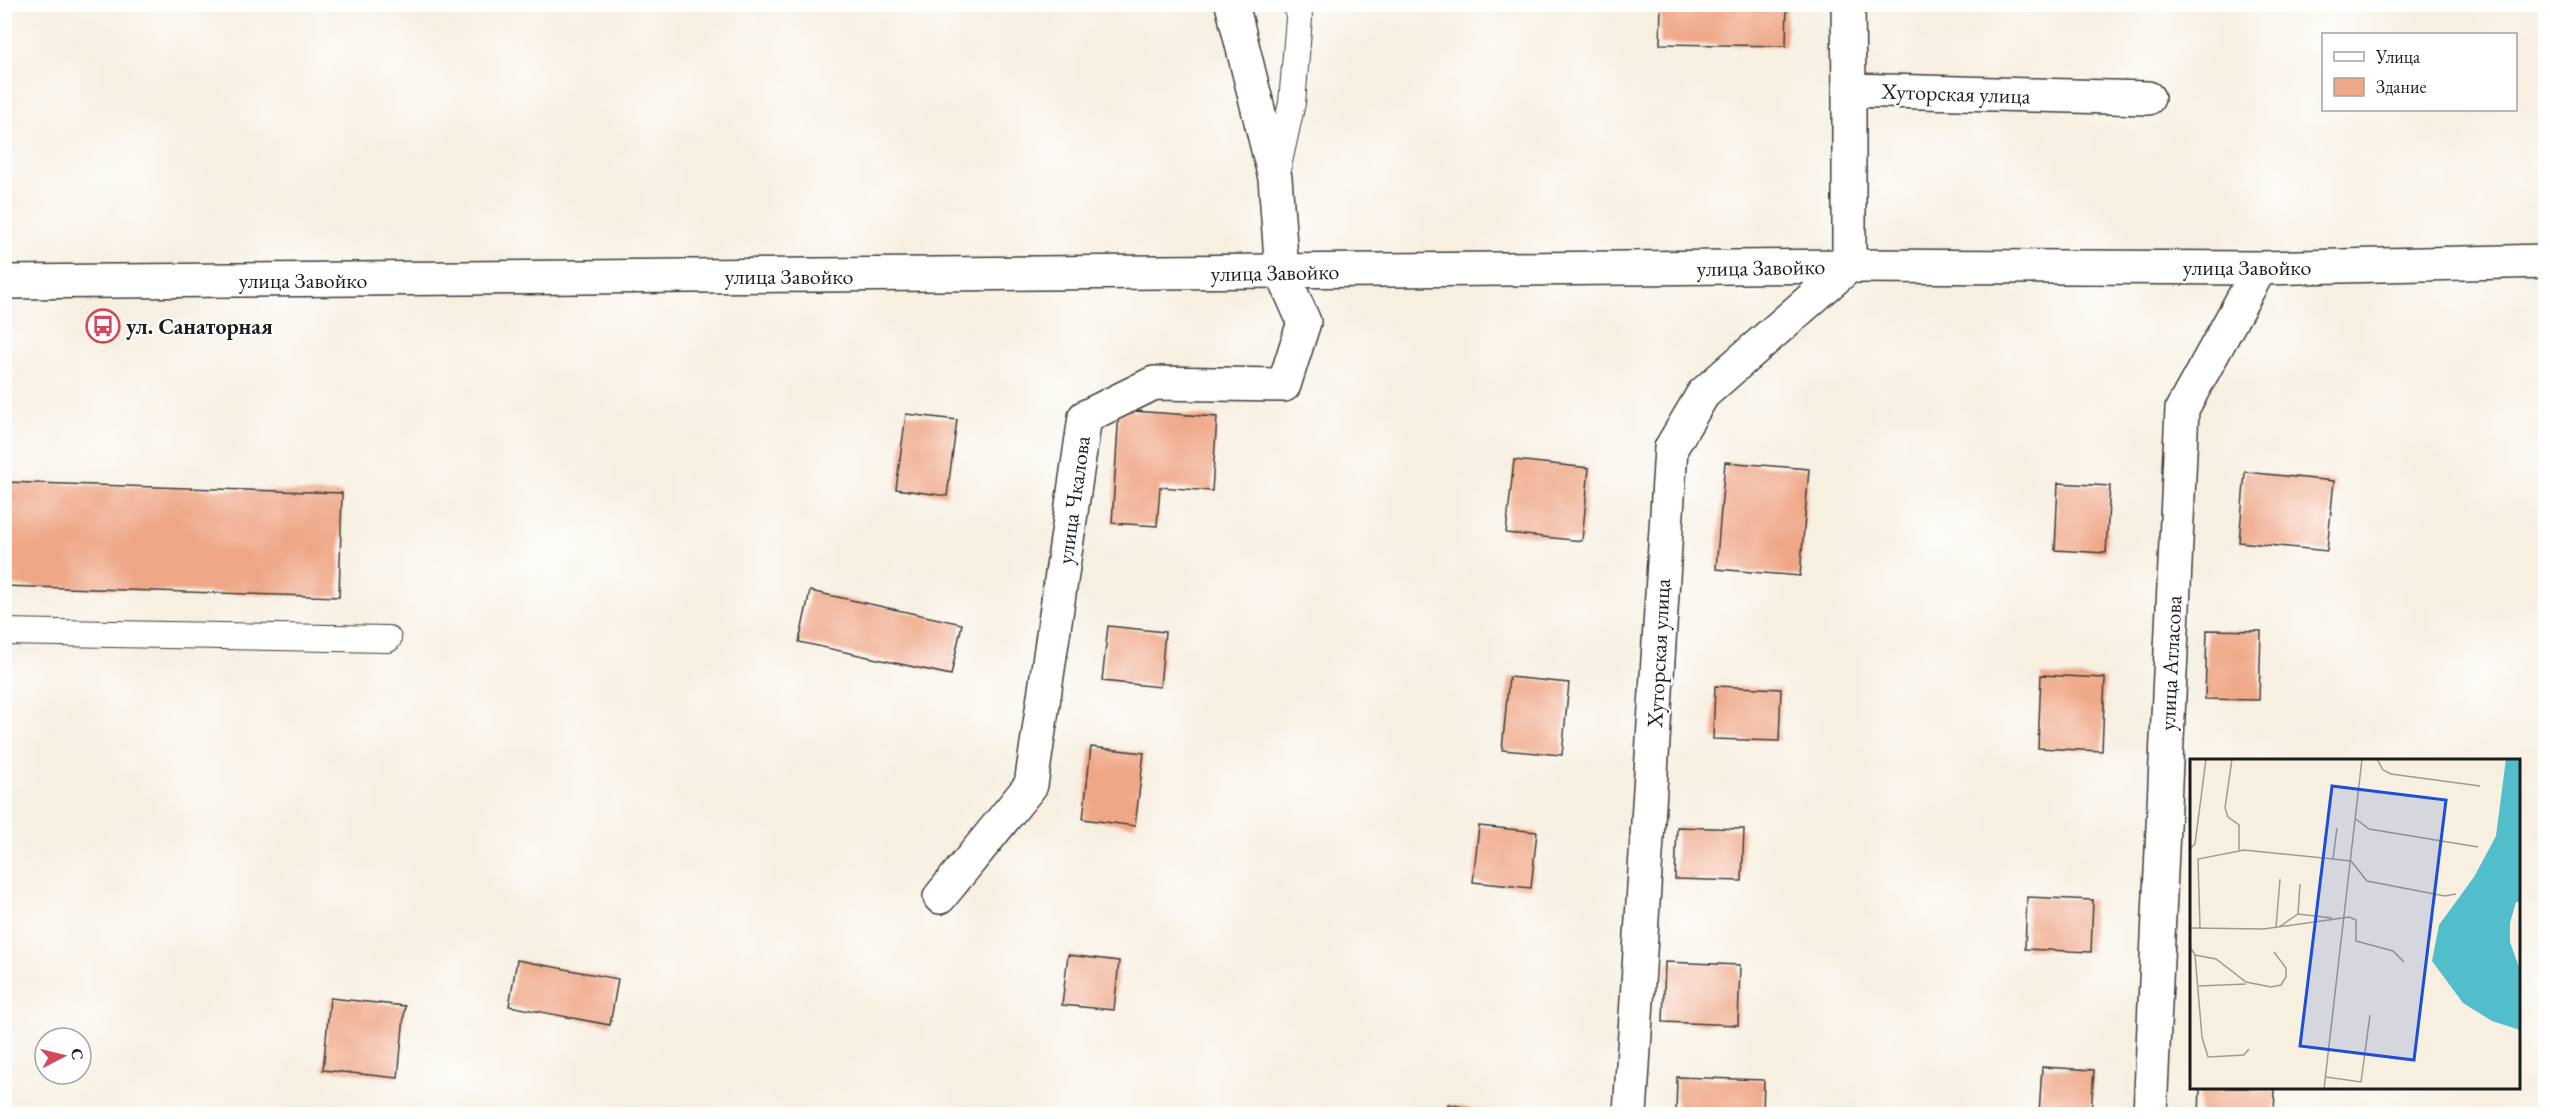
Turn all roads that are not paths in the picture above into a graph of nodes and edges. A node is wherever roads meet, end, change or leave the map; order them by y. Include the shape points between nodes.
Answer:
1 (1232, 4) edge
2 (1298, 4) edge
3 (1848, 4) edge
4 (1850, 90) junction
5 (2148, 98) dead end
6 (1275, 178) junction
7 (2546, 261) edge
8 (1849, 266) junction
9 (2260, 268) junction
10 (1282, 272) junction
11 (4, 282) edge
12 (4, 632) edge
13 (388, 639) dead end
14 (940, 897) dead end
15 (1630, 1114) edge
16 (2150, 1114) edge

1 - 6 street, улица Чкалова
2 - 6 lane via 1292,103
3 - 4 street, Хуторская улица
4 - 5 street, Хуторская улица
4 - 8 street
6 - 10 street, улица Чкалова
7 - 9 street, улица Завойко
8 - 9 street, улица Завойко
8 - 10 street, улица Завойко
8 - 15 street, Хуторская улица via 1703,394 1671,448
9 - 16 street, улица Атласова via 2182,409
10 - 11 street, улица Завойко
10 - 14 street, улица Чкалова via 1304,322 1284,384 1154,383 1085,417 1031,784
12 - 13 lane

